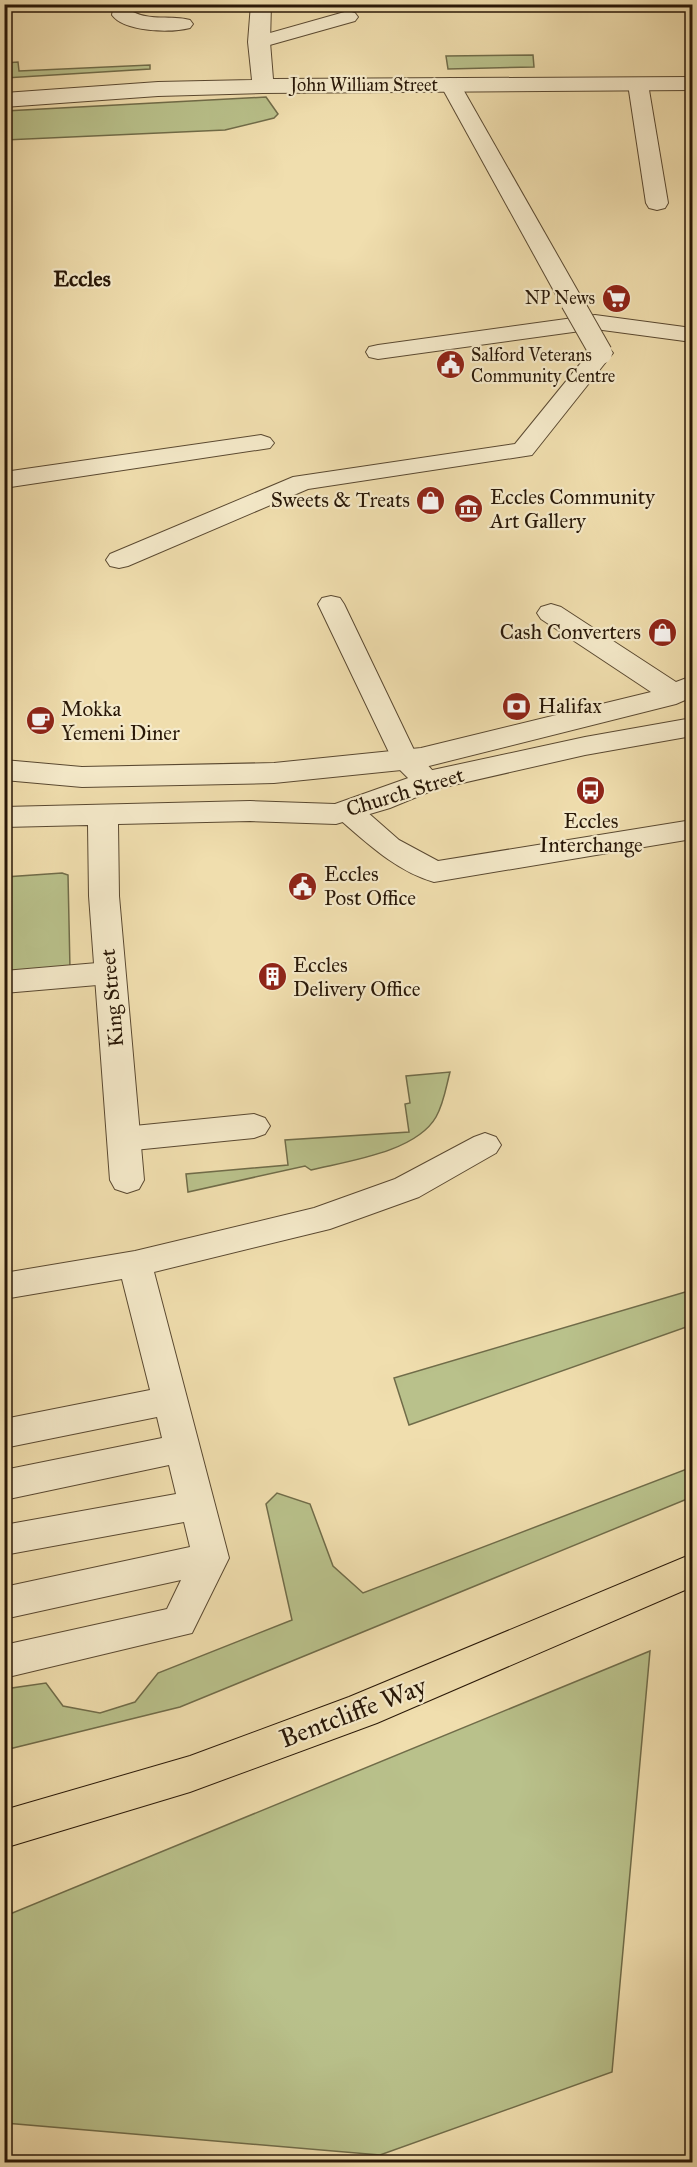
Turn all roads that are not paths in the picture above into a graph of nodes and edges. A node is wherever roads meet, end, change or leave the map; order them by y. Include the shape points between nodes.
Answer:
1 (124, 4) edge
2 (261, 4) edge
3 (348, 16) dead end
4 (183, 24) dead end
5 (259, 42) junction
6 (450, 84) junction
7 (638, 84) junction
8 (693, 84) edge
9 (263, 86) junction
10 (4, 98) edge
11 (657, 203) dead end
12 (693, 335) edge
13 (378, 352) dead end
14 (261, 442) dead end
15 (4, 480) edge
16 (119, 560) dead end
17 (331, 604) dead end
18 (550, 613) dead end
19 (684, 690) edge
20 (693, 727) edge
21 (405, 759) junction
22 (4, 770) edge
23 (428, 781) junction
24 (348, 811) junction
25 (103, 816) junction
26 (4, 817) edge
27 (693, 830) edge
28 (109, 973) junction
29 (4, 982) edge
30 (254, 1126) dead end
31 (124, 1139) junction
32 (485, 1145) dead end
33 (127, 1180) dead end
34 (135, 1264) junction
35 (4, 1286) edge
36 (169, 1400) junction
37 (4, 1434) edge
38 (182, 1448) junction
39 (4, 1485) edge
40 (197, 1505) junction
41 (4, 1540) edge
42 (211, 1558) junction
43 (693, 1570) edge
44 (4, 1603) edge
45 (4, 1662) edge
46 (4, 1829) edge

1 - 4 lane via 122,15 139,22
2 - 5 street
3 - 5 lane
5 - 9 street
6 - 7 street, John William Street
6 - 9 street, John William Street
6 - 16 lane, bridge via 601,353 523,450 302,482
7 - 8 street, John William Street
7 - 11 lane
9 - 10 street, John William Street
12 - 13 street via 595,322
14 - 15 street
17 - 21 lane
18 - 19 street
19 - 21 street
20 - 23 street, Church Street
21 - 22 street via 274,773 82,777
21 - 23 lane
23 - 24 street, Church Street
24 - 25 street, Church Street
24 - 27 lane via 389,847 434,872
25 - 26 street, Church Street
25 - 28 street, King Street
28 - 29 lane
28 - 31 street, King Street
30 - 31 lane
31 - 33 street, King Street
32 - 34 lane via 407,1188 318,1220
34 - 35 lane
34 - 36 lane
36 - 37 lane
36 - 38 lane
38 - 39 lane
38 - 40 lane
40 - 41 lane
40 - 42 lane
42 - 44 lane
42 - 45 lane via 179,1622
43 - 46 main road, Bentcliffe Way via 363,1710 190,1774

